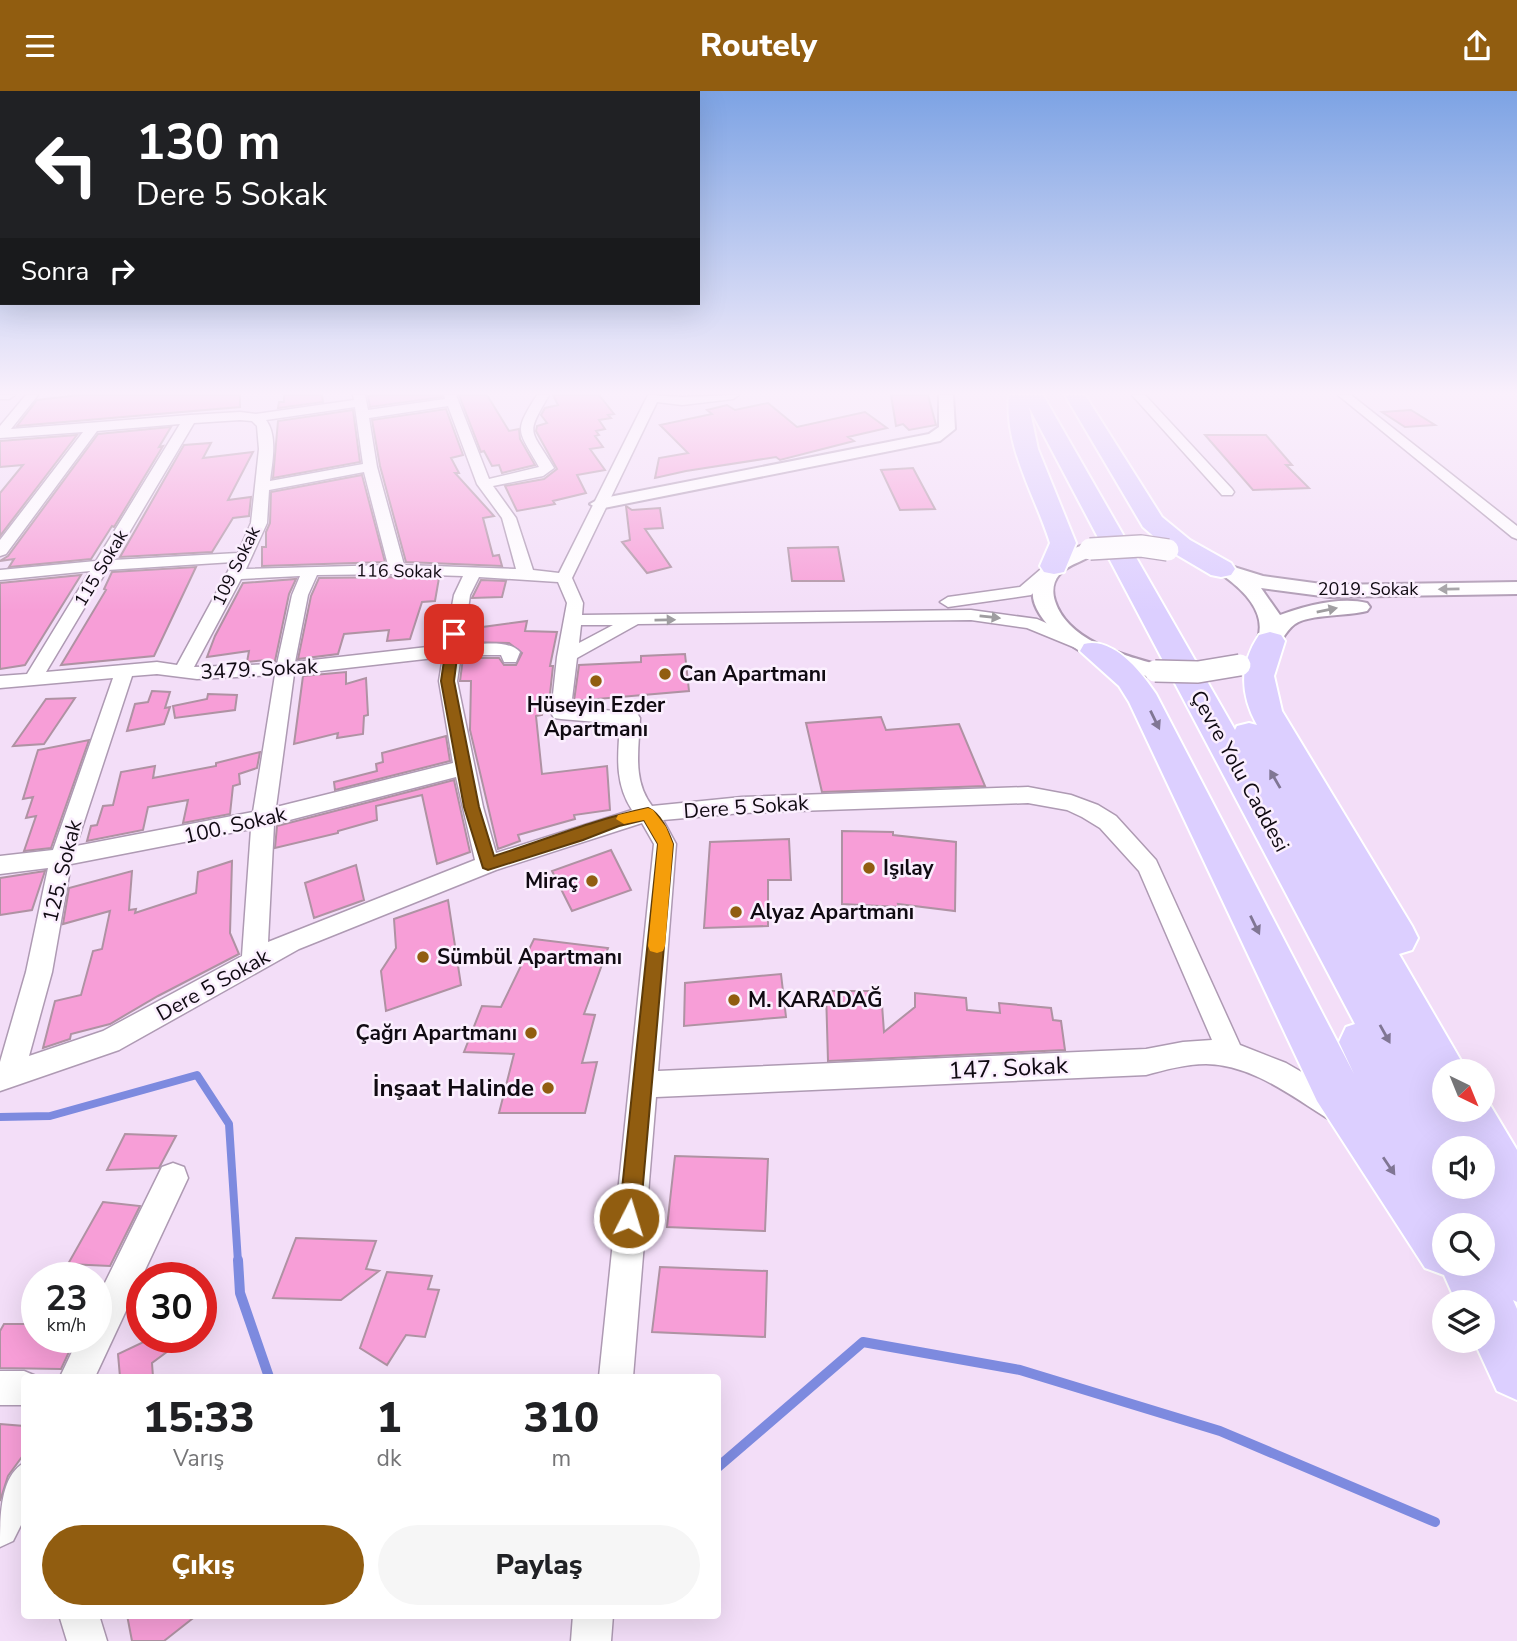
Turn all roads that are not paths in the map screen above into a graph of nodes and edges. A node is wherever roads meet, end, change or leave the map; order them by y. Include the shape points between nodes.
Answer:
1 (63, 467) edge
2 (162, 467) edge
3 (263, 467) edge
4 (368, 467) edge
5 (370, 467) edge
6 (478, 467) edge
7 (547, 467) edge
8 (618, 467) edge
9 (785, 467) edge
10 (1034, 467) edge
11 (1073, 467) edge
12 (1095, 467) edge
13 (1119, 467) edge
14 (1205, 467) edge
15 (1434, 467) edge
16 (484, 484) junction
17 (261, 487) junction
18 (1227, 492) dead end
19 (599, 504) junction
20 (1517, 534) edge
21 (0, 551) edge
22 (244, 557) junction
23 (104, 565) junction
24 (1054, 566) junction
25 (1221, 569) junction
26 (311, 570) junction
27 (397, 571) junction
28 (472, 573) junction
29 (234, 574) junction
30 (526, 574) junction
31 (0, 575) edge
32 (564, 578) junction
33 (1517, 587) edge
34 (1517, 607) edge
35 (573, 612) junction
36 (636, 620) junction
37 (1270, 641) junction
38 (452, 650) junction
39 (1095, 652) junction
40 (510, 657) dead end
41 (566, 657) junction
42 (285, 669) junction
43 (125, 670) junction
44 (182, 672) junction
45 (32, 680) junction
46 (1, 684) edge
47 (1195, 689) junction
48 (466, 767) junction
49 (648, 814) junction
50 (1298, 819) junction
51 (263, 820) junction
52 (61, 858) junction
53 (488, 864) junction
54 (0, 865) edge
55 (254, 963) junction
56 (1231, 1054) junction
57 (1437, 1059) edge
58 (1456, 1059) edge
59 (1465, 1059) edge
60 (5, 1076) edge
61 (641, 1085) junction
62 (1495, 1112) edge
63 (1495, 1118) edge
64 (1357, 1120) junction
65 (1473, 1122) edge
66 (1440, 1136) edge
67 (1517, 1151) edge
68 (173, 1178) dead end
69 (1517, 1198) edge
70 (1475, 1199) edge
71 (1442, 1213) edge
72 (1432, 1231) edge
73 (1517, 1275) edge
74 (78, 1374) edge
75 (615, 1374) edge
76 (0, 1388) edge
77 (21, 1388) edge
78 (21, 1487) edge
79 (0, 1528) edge
80 (80, 1619) edge
81 (593, 1619) edge
82 (87, 1641) edge
83 (591, 1641) edge

1 - 21 street
2 - 23 street, 115 Sokak
3 - 17 street, 109 Sokak
4 - 17 street
5 - 27 street
6 - 16 street
7 - 16 street
8 - 19 street
9 - 19 street
10 - 24 highway via 1063,543
11 - 47 highway, Çevre Yolu Caddesi
50 -> 12 highway, Çevre Yolu Caddesi
13 - 25 highway via 1152,522 1181,546
14 - 18 street
15 - 20 street
16 - 30 street via 509,518
17 - 22 street, 109 Sokak via 259,523
19 - 32 street
22 - 23 street
22 - 29 street, 109 Sokak
23 - 31 street
23 - 45 street, 115 Sokak
24 - 25 street, bridge via 1090,549 1140,546 1168,550
24 - 35 street via 1025,591 960,602 631,606
24 - 39 street via 1044,580 1042,597 1051,616
33 -> 25 street, 2019. Sokak via 1329,591 1260,582
25 - 37 street via 1246,584 1264,603 1272,622
26 - 27 street, 116 Sokak
26 - 29 street, 116 Sokak
26 - 42 street via 300,595
27 - 28 street, 116 Sokak
28 - 30 street, 116 Sokak
28 - 38 street via 462,595
29 - 44 street, 109 Sokak
30 - 32 street, 116 Sokak
32 - 35 street
37 -> 34 street, 2019. Sokak via 1288,619 1336,608
35 - 36 street
35 - 41 street
36 -> 39 street via 971,615 1031,623
36 - 41 street
37 - 39 street, 2019. Sokak, bridge via 1259,655 1240,665 1186,674 1155,671
37 - 59 highway via 1257,669 1266,711
38 - 40 street, 3479. Sokak via 506,650
38 - 42 street, 3479. Sokak
38 - 48 street via 448,681
39 -> 64 highway via 1130,680 1146,701 1334,1085
41 - 49 street via 561,713 630,718 629,781
42 - 44 street, 3479. Sokak
42 - 51 street
43 - 44 street, 3479. Sokak via 166,667
43 - 45 street, 3479. Sokak
43 - 52 street, 125. Sokak
45 - 46 street, 3479. Sokak
47 -> 66 highway, Çevre Yolu Caddesi
47 - 71 highway
48 - 51 street, 100. Sokak
48 - 53 street
49 - 53 street, Dere 5 Sokak
49 - 56 street, Dere 5 Sokak via 742,805 1028,795 1071,803 1108,822 1148,866
49 - 61 street via 661,831 666,860
50 - 57 highway, Çevre Yolu Caddesi
50 - 58 highway
51 - 52 street, 100. Sokak
51 - 55 street
52 - 54 street, 100. Sokak
52 - 60 street, 125. Sokak via 38,972
53 - 55 street, Dere 5 Sokak via 290,942
55 - 60 street, Dere 5 Sokak via 110,1041
56 - 61 street, 147. Sokak via 1203,1052 1146,1062
56 - 64 street, 147. Sokak via 1265,1066
61 - 75 street
62 - 67 highway
63 - 67 highway
64 -> 72 highway
65 - 69 highway
68 - 74 street
70 - 73 highway
76 - 77 street
78 - 79 street
80 - 82 street
81 - 83 street

